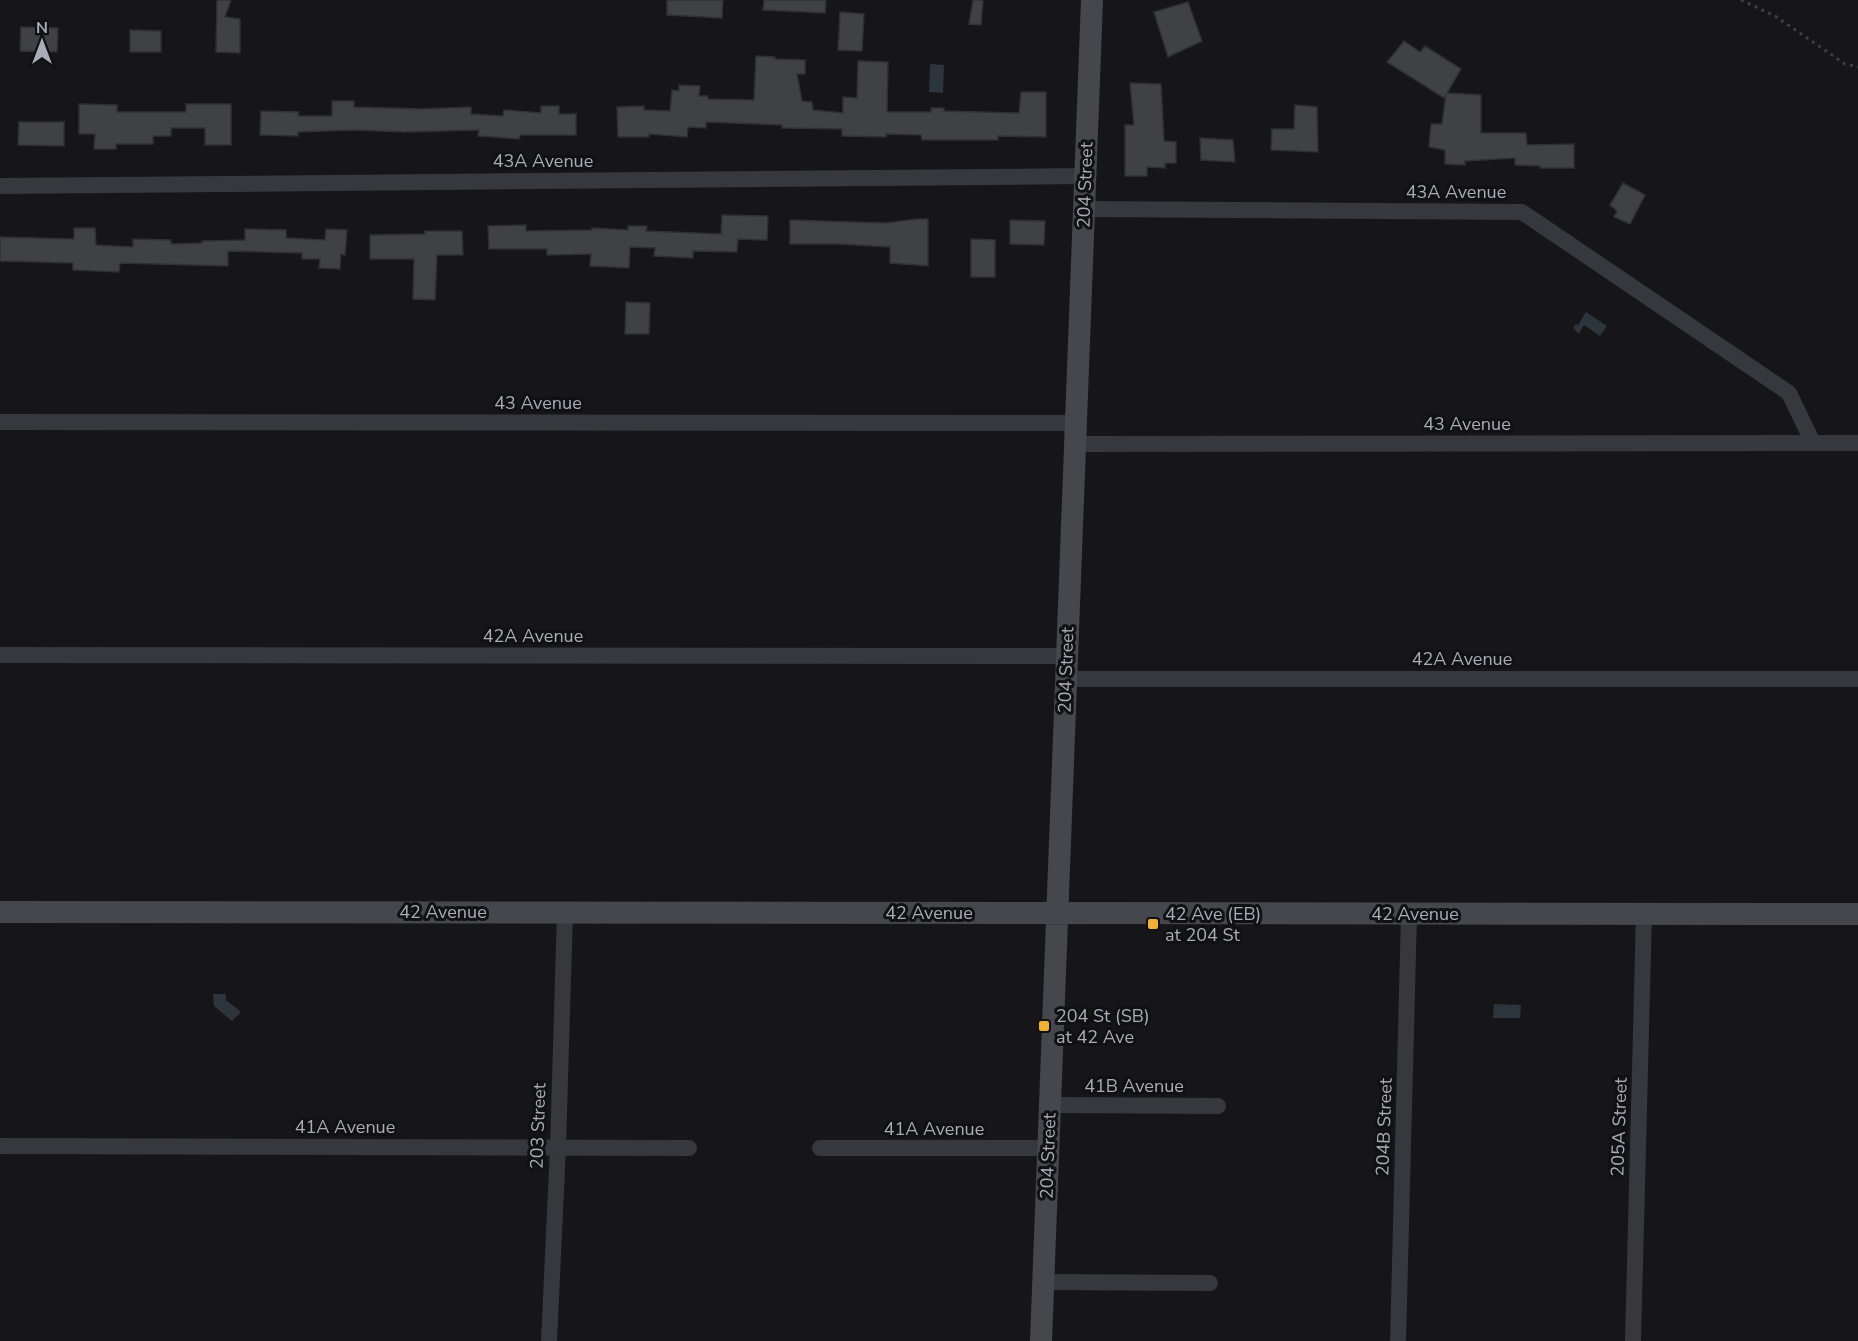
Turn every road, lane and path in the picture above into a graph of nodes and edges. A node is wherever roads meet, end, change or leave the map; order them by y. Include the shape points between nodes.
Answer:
1 (1092, 0) edge
2 (1741, 0) edge
3 (1858, 67) edge
4 (1086, 176) junction
5 (0, 186) edge
6 (1084, 209) junction
7 (0, 422) edge
8 (1076, 433) junction
9 (1813, 443) junction
10 (1858, 443) edge
11 (0, 655) edge
12 (1066, 667) junction
13 (1858, 679) edge
14 (0, 912) edge
15 (565, 912) junction
16 (1057, 913) junction
17 (1409, 914) junction
18 (1644, 914) junction
19 (1858, 914) edge
20 (1050, 1105) junction
21 (1218, 1106) dead end
22 (0, 1146) edge
23 (558, 1147) junction
24 (689, 1148) dead end
25 (820, 1148) dead end
26 (1048, 1148) junction
27 (1043, 1282) junction
28 (1210, 1283) dead end
29 (549, 1341) edge
30 (1041, 1341) edge
31 (1398, 1341) edge
32 (1633, 1341) edge

1 - 4 street, 204 Street
2 - 3 path via 1775,16 1845,64
4 - 5 street, 43A Avenue
4 - 6 street, 204 Street
6 - 8 street, 204 Street
6 - 9 street, 43A Avenue via 1522,212 1789,393
7 - 8 street, 43 Avenue
8 - 9 street, 43 Avenue
8 - 12 street, 204 Street
9 - 10 street, 43 Avenue
11 - 12 street, 42A Avenue
12 - 13 street, 42A Avenue
12 - 16 street, 204 Street
14 - 15 street, 42 Avenue
15 - 16 street, 42 Avenue
15 - 23 street, 203 Street
16 - 17 street, 42 Avenue
16 - 20 street, 204 Street
17 - 18 street, 42 Avenue
17 - 31 street, 204B Street
18 - 19 street, 42 Avenue
18 - 32 street, 205A Street
20 - 21 street, 41B Avenue
20 - 26 street, 204 Street
22 - 23 street, 41A Avenue
23 - 24 street, 41A Avenue
23 - 29 street, 203 Street
25 - 26 street, 41A Avenue
26 - 27 street, 204 Street
27 - 28 street
27 - 30 street, 204 Street

